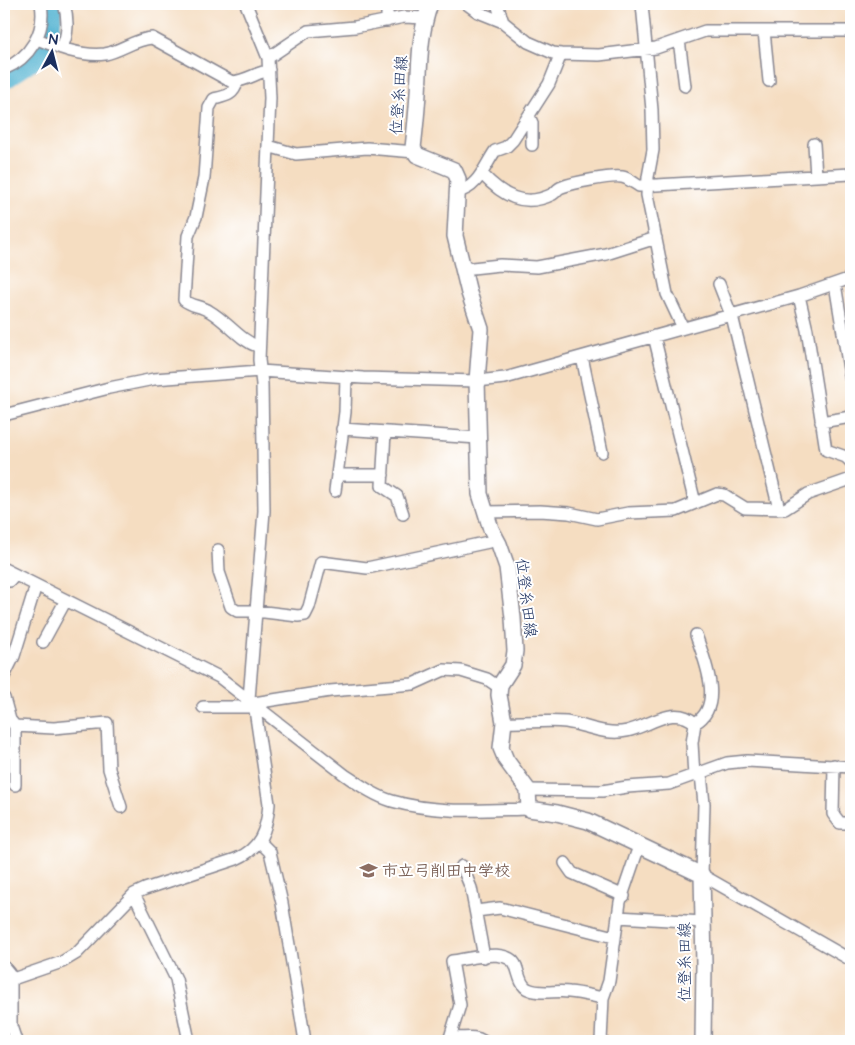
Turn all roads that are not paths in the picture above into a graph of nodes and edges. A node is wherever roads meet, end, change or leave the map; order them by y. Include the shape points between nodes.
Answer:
1 (41, 4) edge
2 (64, 4) edge
3 (246, 4) edge
4 (387, 4) edge
5 (467, 4) edge
6 (497, 4) edge
7 (642, 4) edge
8 (427, 11) edge
9 (387, 21) junction
10 (503, 22) junction
11 (764, 31) junction
12 (851, 31) edge
13 (38, 40) junction
14 (679, 40) junction
15 (59, 48) junction
16 (647, 49) junction
17 (561, 54) junction
18 (268, 58) junction
19 (4, 69) edge
20 (269, 70) junction
21 (237, 82) junction
22 (769, 82) dead end
23 (685, 86) dead end
24 (529, 116) junction
25 (814, 144) dead end
26 (532, 145) dead end
27 (268, 146) junction
28 (415, 152) junction
29 (482, 174) junction
30 (851, 174) edge
31 (816, 176) junction
32 (647, 186) junction
33 (457, 192) junction
34 (656, 238) junction
35 (463, 269) junction
36 (851, 278) edge
37 (720, 284) dead end
38 (836, 284) junction
39 (799, 296) junction
40 (730, 315) junction
41 (683, 328) junction
42 (654, 336) junction
43 (259, 348) junction
44 (577, 358) junction
45 (260, 371) junction
46 (346, 377) junction
47 (477, 381) junction
48 (851, 381) edge
49 (583, 400) dead end
50 (4, 415) edge
51 (851, 416) edge
52 (822, 422) junction
53 (342, 429) junction
54 (385, 432) junction
55 (478, 438) junction
56 (602, 452) dead end
57 (851, 462) edge
58 (337, 475) junction
59 (383, 475) junction
60 (851, 479) edge
61 (335, 492) dead end
62 (695, 503) junction
63 (779, 508) junction
64 (485, 512) junction
65 (403, 514) dead end
66 (498, 540) junction
67 (218, 550) dead end
68 (4, 569) edge
69 (15, 575) junction
70 (4, 581) edge
71 (36, 585) junction
72 (66, 600) junction
73 (256, 611) junction
74 (696, 635) dead end
75 (43, 642) dead end
76 (4, 676) edge
77 (500, 688) junction
78 (4, 698) edge
79 (253, 703) junction
80 (203, 707) dead end
81 (9, 722) edge
82 (504, 722) junction
83 (695, 723) junction
84 (834, 765) junction
85 (851, 767) edge
86 (698, 775) junction
87 (15, 786) dead end
88 (528, 790) junction
89 (121, 807) dead end
90 (529, 809) junction
91 (851, 823) edge
92 (259, 841) junction
93 (639, 846) junction
94 (565, 864) dead end
95 (462, 866) dead end
96 (702, 875) junction
97 (134, 894) junction
98 (624, 896) junction
99 (476, 911) junction
100 (618, 917) junction
101 (703, 922) junction
102 (614, 936) junction
103 (484, 957) junction
104 (851, 960) edge
105 (4, 967) edge
106 (8, 981) edge
107 (603, 998) junction
108 (450, 1039) edge
109 (16, 1041) edge
110 (189, 1041) edge
111 (305, 1041) edge
112 (483, 1041) edge
113 (601, 1041) edge
114 (702, 1041) edge

1 - 13 street
2 - 15 street via 66,40
3 - 18 street
4 - 9 street
5 - 10 street
6 - 10 street
7 - 16 street
8 - 9 street
8 - 28 main road, 位登糸田線 via 418,56
9 - 18 street via 308,31
10 - 17 street via 528,42
11 - 12 street
11 - 14 street via 705,32
11 - 22 street
13 - 15 street
13 - 19 street
14 - 16 street
14 - 23 street
15 - 21 street via 105,54 152,38
16 - 17 street via 600,55
16 - 32 street via 653,150
17 - 24 street via 549,84
18 - 20 street
20 - 21 street
20 - 27 street
21 - 43 street via 230,95 214,99 209,108 206,160 196,217 188,236 184,300 210,311 249,344
24 - 26 street
24 - 29 street via 513,140 495,151
25 - 31 street
27 - 28 street via 296,154 367,148
27 - 43 street
28 - 33 main road, 位登糸田線 via 454,170 458,179
29 - 32 street via 504,194 518,200 543,197 560,187 614,177
29 - 33 street via 468,190
30 - 31 street
31 - 32 street
32 - 34 street
33 - 35 main road, 位登糸田線 via 455,236
34 - 35 street via 606,254 537,267 500,265
34 - 41 street via 667,294
35 - 47 main road, 位登糸田線 via 481,329
36 - 38 street
37 - 40 street
38 - 39 street
38 - 48 street
39 - 40 street
39 - 52 street via 808,330
40 - 41 street
40 - 63 street
41 - 42 street
42 - 44 street
42 - 62 street
43 - 45 street
44 - 47 street via 505,378
44 - 49 street
44 - 56 street
45 - 46 street
45 - 50 street via 154,379
45 - 73 street via 264,511
46 - 47 street
46 - 53 street
47 - 55 main road, 位登糸田線
51 - 52 street
52 - 57 street via 826,450
53 - 54 street
53 - 58 street
54 - 55 street
54 - 59 street
55 - 64 main road, 位登糸田線 via 480,494
58 - 59 street
58 - 61 street
59 - 65 street via 382,486 397,496
60 - 63 street via 808,494 786,509
62 - 63 street via 717,494 745,508
62 - 64 street via 676,511 628,513 597,519 540,511
64 - 66 main road, 位登糸田線
66 - 73 street via 373,567 321,562 305,615
66 - 77 main road, 位登糸田線 via 508,567 515,651
67 - 73 street via 219,572 231,606 237,611
68 - 69 street
69 - 70 street
69 - 71 street
71 - 72 street
71 - 76 street via 14,656
72 - 75 street
72 - 79 street via 219,676
73 - 79 street
74 - 83 street via 711,693 707,712
77 - 79 street via 487,679 461,671 444,670 414,684
77 - 82 main road
78 - 81 street
79 - 80 street
79 - 90 street via 345,775 391,801 436,810
79 - 92 street via 269,804 269,814
81 - 87 street
81 - 89 street via 54,728 108,723 109,769
82 - 83 street via 564,722 615,733 673,715 683,715
82 - 88 main road via 501,748
83 - 86 street via 692,743
84 - 85 street
84 - 86 street via 727,763
84 - 91 street via 833,814 840,823
86 - 88 street via 669,784 602,791
86 - 96 street via 704,804
88 - 90 main road
90 - 93 main road via 588,821
92 - 97 street via 250,853 236,859
92 - 111 street via 270,852 282,903
93 - 96 main road
93 - 98 street
94 - 98 street via 572,873
95 - 99 street
96 - 101 main road, 位登糸田線
96 - 104 street
97 - 106 street via 77,953 62,962
97 - 110 street via 176,979
98 - 100 street
99 - 102 street via 500,908
99 - 103 street
100 - 101 street
100 - 102 street
101 - 114 main road, 位登糸田線
102 - 107 street via 609,981
103 - 107 street via 510,957 529,990 568,991
103 - 108 street via 452,961 460,1005
105 - 106 street via 9,973
106 - 109 street via 10,1024
107 - 113 street
108 - 112 street via 473,1037

